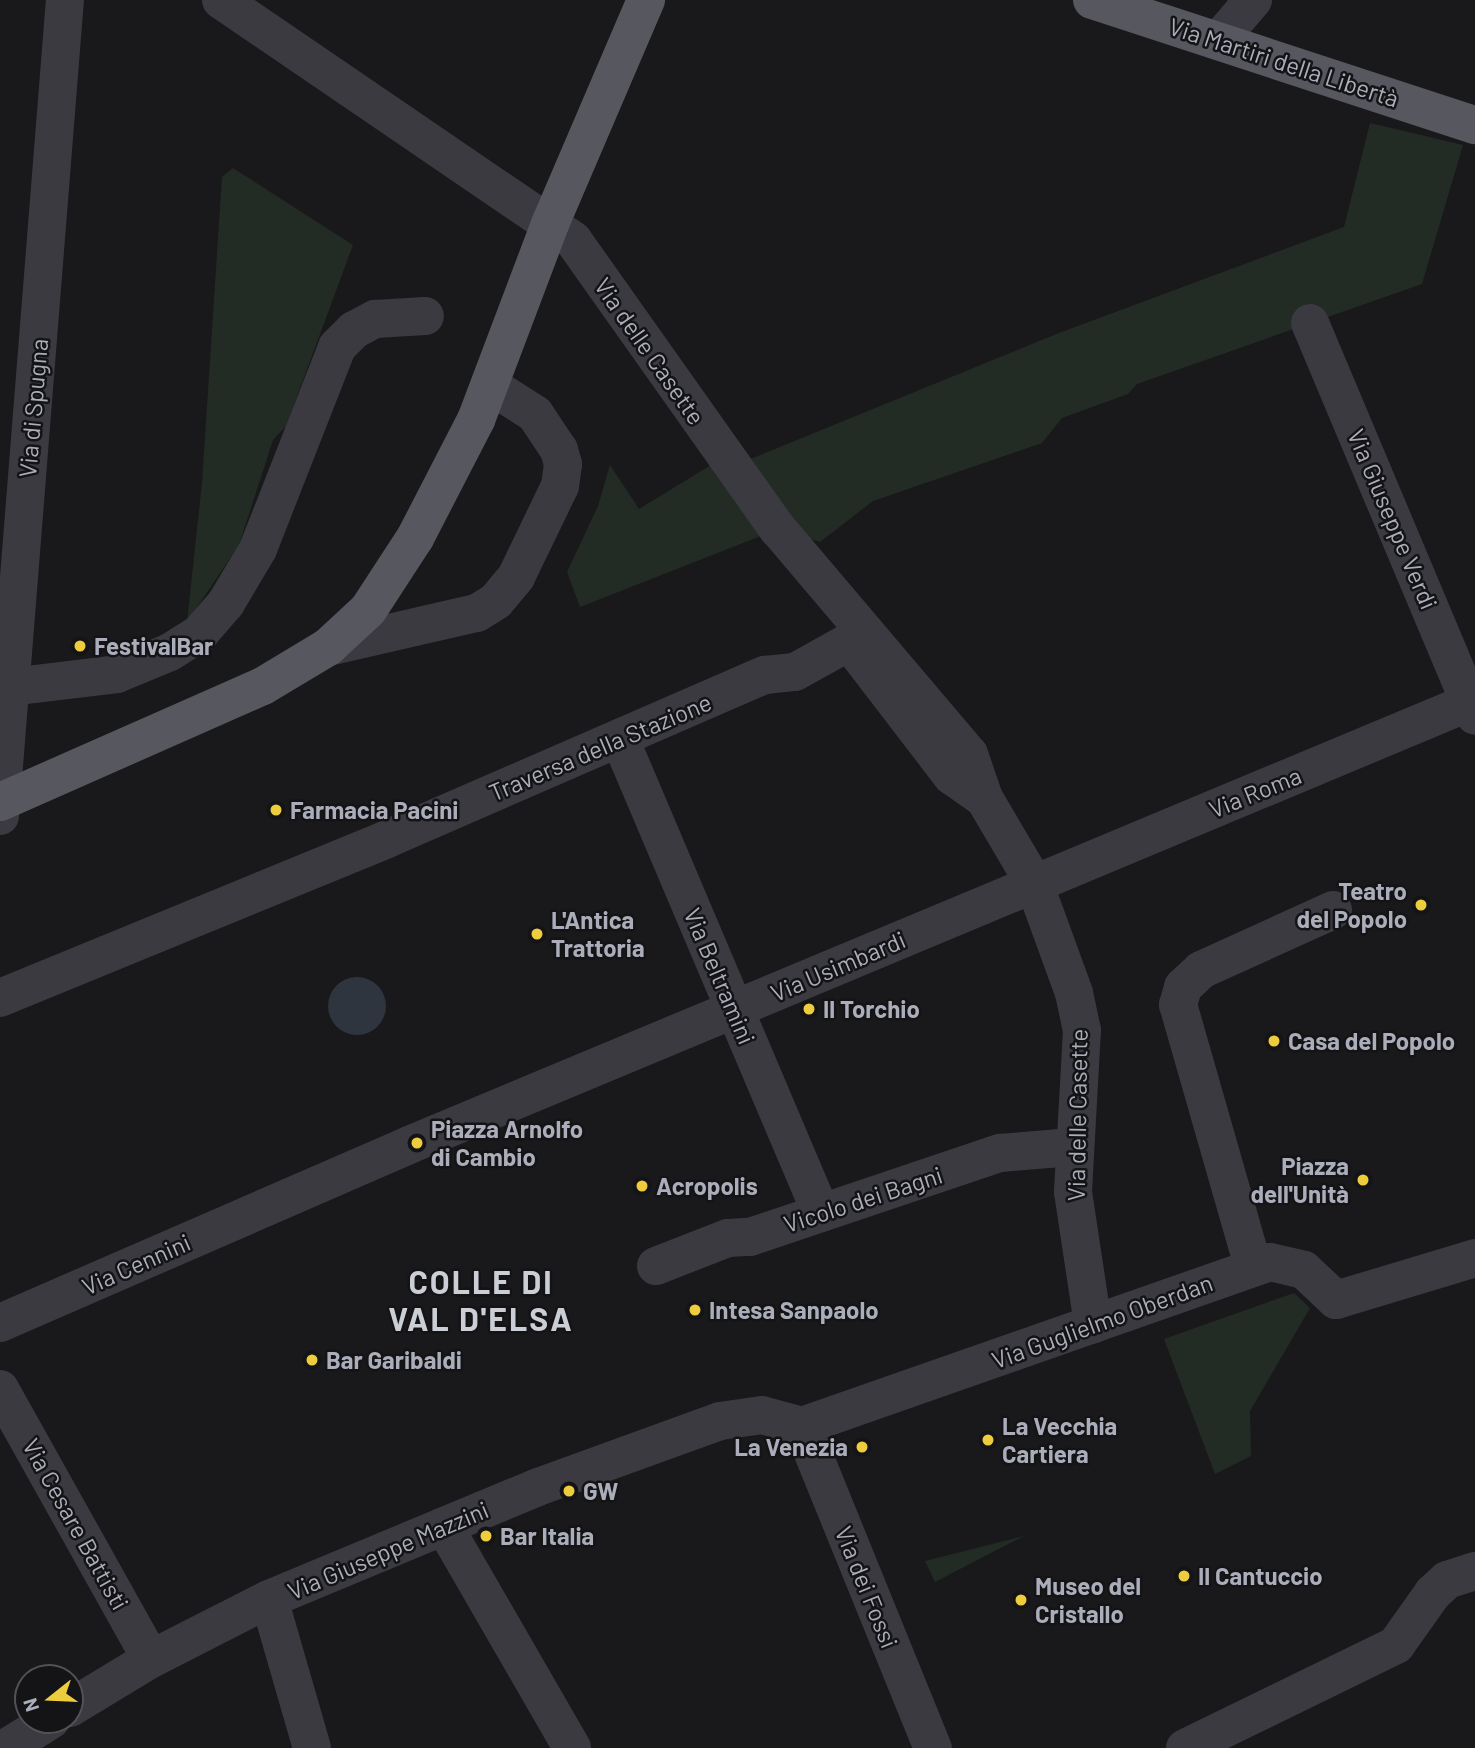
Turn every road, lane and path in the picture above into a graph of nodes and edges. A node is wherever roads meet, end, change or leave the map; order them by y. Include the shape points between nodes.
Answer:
1 (65, 0) edge
2 (221, 0) edge
3 (646, 0) edge
4 (1092, 0) edge
5 (1253, 0) edge
6 (1218, 41) junction
7 (1475, 125) edge
8 (550, 224) junction
9 (425, 316) dead end
10 (1310, 323) dead end
11 (491, 386) junction
12 (9, 592) edge
13 (849, 642) joint
14 (328, 647) junction
15 (10, 687) junction
16 (1473, 706) edge
17 (620, 739) junction
18 (984, 798) junction
19 (0, 802) edge
20 (0, 816) edge
21 (1034, 883) junction
22 (1333, 910) dead end
23 (0, 998) edge
24 (734, 1010) junction
25 (1073, 1147) junction
26 (272, 1204) joint
27 (821, 1213) junction
28 (1475, 1258) edge
29 (656, 1266) dead end
30 (1253, 1266) junction
31 (0, 1323) edge
32 (1093, 1325) junction
33 (0, 1390) edge
34 (802, 1426) junction
35 (444, 1526) junction
36 (1475, 1571) edge
37 (269, 1599) junction
38 (151, 1659) junction
39 (84, 1700) edge
40 (312, 1748) edge
41 (572, 1748) edge
42 (933, 1748) edge
43 (1185, 1748) edge

1 - 12 street, Via di Spugna
2 - 8 street, Via delle Casette
3 - 8 main road
4 - 6 main road, Via Martiri della Libertà
5 - 6 street
6 - 7 main road, Via Martiri della Libertà
8 - 11 main road
8 - 18 street, Via delle Casette via 579,248 778,528 970,754
9 - 15 street via 375,319 337,346 258,549 226,603 200,633 170,652 117,674
10 - 16 street, Via Giuseppe Verdi
11 - 14 main road via 400,564 362,617
11 - 14 street via 534,414 559,450 563,464 560,486 516,577 496,601 470,616
12 - 15 street, Via di Spugna
13 - 17 street, Traversa della Stazione via 795,672 765,675
13 - 18 street, Via delle Casette via 952,776
14 - 19 main road via 218,708
15 - 19 street, Via di Spugna
16 - 21 street, Via Roma
17 - 23 street, Traversa della Stazione
17 - 24 street, Via Beltramini
18 - 21 street, Via delle Casette
19 - 20 street, Via di Spugna
21 - 24 street, Via Usimbardi
21 - 25 street, Via delle Casette via 1074,993 1082,1030
22 - 30 street via 1201,970 1183,987 1178,1005
24 - 26 street, Via Usimbardi
24 - 27 street, Via Beltramini
25 - 27 street, Vicolo dei Bagni via 1000,1153
25 - 32 street, Via delle Casette via 1073,1192
26 - 31 street, Via Cennini
27 - 29 street, Vicolo dei Bagni via 750,1237 728,1238
28 - 30 street, Via Guglielmo Oberdan via 1336,1300 1304,1270 1285,1263
30 - 32 street, Via Guglielmo Oberdan
32 - 34 street, Via Guglielmo Oberdan
33 - 38 street, Via Cesare Battisti
34 - 35 street, Via Giuseppe Mazzini via 762,1415 720,1421
34 - 42 street, Via dei Fossi
35 - 37 street, Via Giuseppe Mazzini
35 - 41 street
36 - 43 street via 1447,1580 1433,1593 1396,1645
37 - 38 street, Via Giuseppe Mazzini
37 - 40 street
38 - 39 street, Via Giuseppe Mazzini

